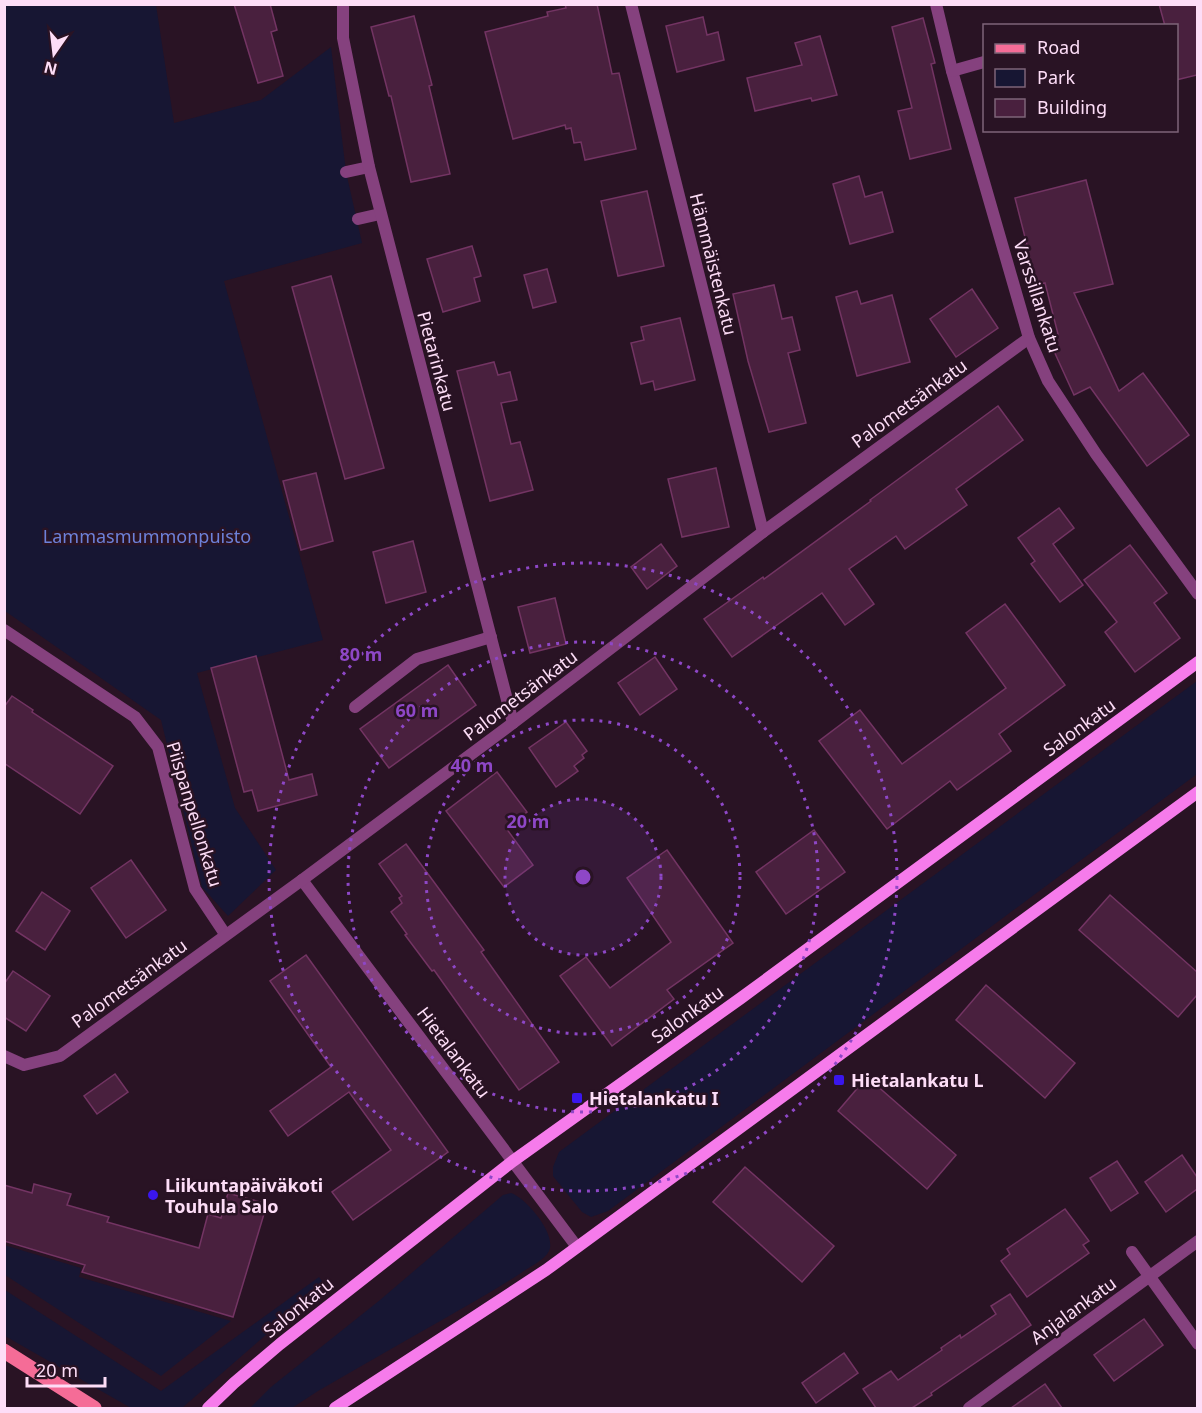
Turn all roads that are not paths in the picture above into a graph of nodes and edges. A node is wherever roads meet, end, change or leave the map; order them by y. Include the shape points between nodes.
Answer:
1 (343, 4) edge
2 (631, 4) edge
3 (936, 4) edge
4 (983, 62) edge
5 (952, 71) junction
6 (369, 167) junction
7 (346, 172) dead end
8 (380, 214) junction
9 (358, 219) dead end
10 (1029, 338) junction
11 (763, 532) junction
12 (1197, 594) edge
13 (4, 630) edge
14 (491, 637) junction
15 (1197, 662) edge
16 (355, 707) dead end
17 (513, 723) junction
18 (1197, 792) edge
19 (302, 880) junction
20 (225, 934) junction
21 (4, 1056) edge
22 (513, 1161) junction
23 (1197, 1241) edge
24 (577, 1247) junction
25 (1132, 1252) dead end
26 (1149, 1276) junction
27 (1197, 1344) edge
28 (4, 1351) edge
29 (94, 1408) edge
30 (208, 1408) edge
31 (335, 1408) edge
32 (969, 1408) edge

1 - 6 street, Pietarinkatu via 343,38
2 - 11 street, Hämmäistenkatu
3 - 5 street, Varssillankatu
4 - 5 street
5 - 10 street, Varssillankatu
6 - 7 street
6 - 8 street, Pietarinkatu
8 - 9 street
8 - 14 street, Pietarinkatu
10 - 11 street, Palometsänkatu
10 - 12 street, Varssillankatu via 1048,381
11 - 17 street, Palometsänkatu
13 - 20 street, Piispanpellonkatu via 135,717 158,747 195,889
14 - 16 street via 417,659
14 - 17 street, Pietarinkatu
15 - 22 main road, Salonkatu
17 - 19 street, Palometsänkatu
18 - 24 main road
19 - 20 street, Palometsänkatu
19 - 22 street, Hietalankatu
20 - 21 street, Palometsänkatu via 60,1056 24,1065
22 - 24 street, Hietalankatu
22 - 30 main road, Salonkatu via 312,1319
23 - 26 street, Anjalankatu
24 - 31 main road
25 - 26 street
26 - 27 street
26 - 32 street, Anjalankatu
28 - 29 main road

